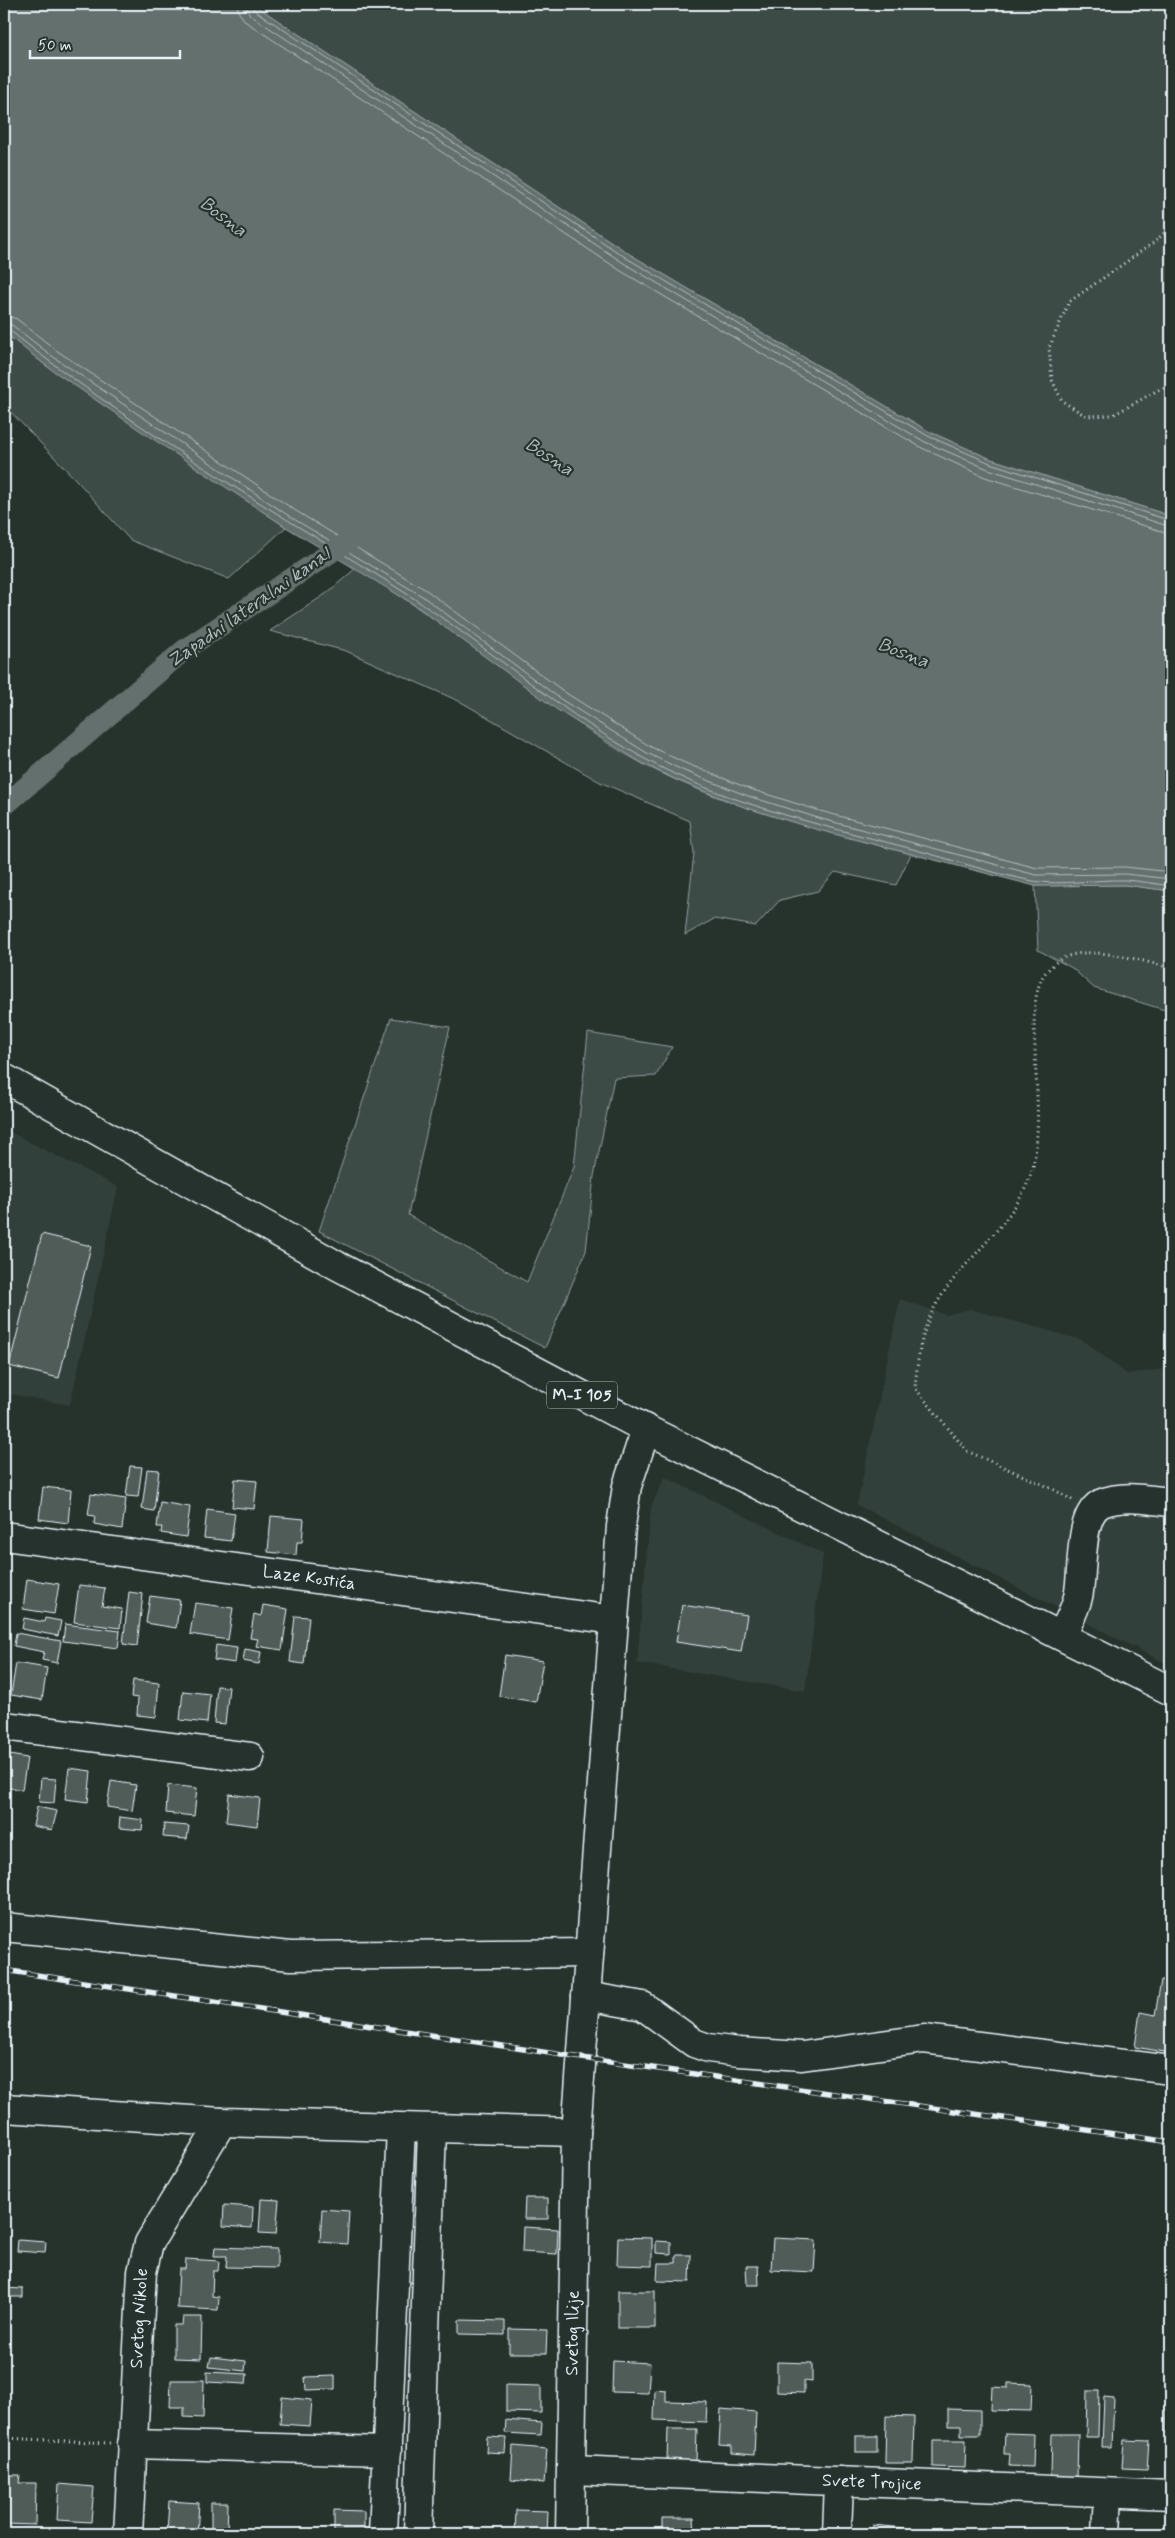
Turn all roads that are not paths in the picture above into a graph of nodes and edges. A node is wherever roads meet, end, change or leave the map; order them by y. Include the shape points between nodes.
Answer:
1 (4, 1078) edge
2 (646, 1429) junction
3 (1171, 1502) edge
4 (4, 1536) edge
5 (614, 1620) junction
6 (1062, 1636) junction
7 (1171, 1692) edge
8 (4, 1726) edge
9 (250, 1757) dead end
10 (4, 1927) edge
11 (589, 1954) junction
12 (586, 1996) junction
13 (1171, 2070) edge
14 (4, 2108) edge
15 (222, 2122) junction
16 (401, 2128) junction
17 (432, 2129) junction
18 (576, 2132) junction
19 (132, 2444) junction
20 (387, 2451) junction
21 (572, 2470) junction
22 (839, 2482) junction
23 (1108, 2493) junction
24 (1171, 2495) edge
25 (128, 2534) edge
26 (384, 2534) edge
27 (418, 2534) edge
28 (570, 2534) edge
29 (836, 2534) edge
30 (1106, 2534) edge

1 - 2 street, M-I 105 via 336,1265
2 - 5 street, Svetog Ilije via 627,1486
2 - 6 street, M-I 105
3 - 6 street via 1128,1499 1102,1503 1090,1512 1078,1597
4 - 5 street, Laze Kostića
5 - 11 street, Svetog Ilije
6 - 7 street, M-I 105
8 - 9 street
10 - 11 street via 291,1956
11 - 12 street, Svetog Ilije
12 - 13 street via 643,2006 694,2042 708,2048 731,2051 802,2056 924,2039
12 - 18 street, Svetog Ilije
14 - 15 street
15 - 16 street
15 - 19 street, Svetog Nikole via 150,2242 142,2272
16 - 17 street
16 - 20 street
17 - 18 street
17 - 27 street
18 - 21 street, Svetog Ilije
19 - 20 street
19 - 25 street, Svetog Nikole
20 - 26 street
21 - 22 street, Svete Trojice
21 - 28 street, Svetog Ilije
22 - 23 street, Svete Trojice
22 - 29 street
23 - 24 street, Svete Trojice
23 - 30 street

